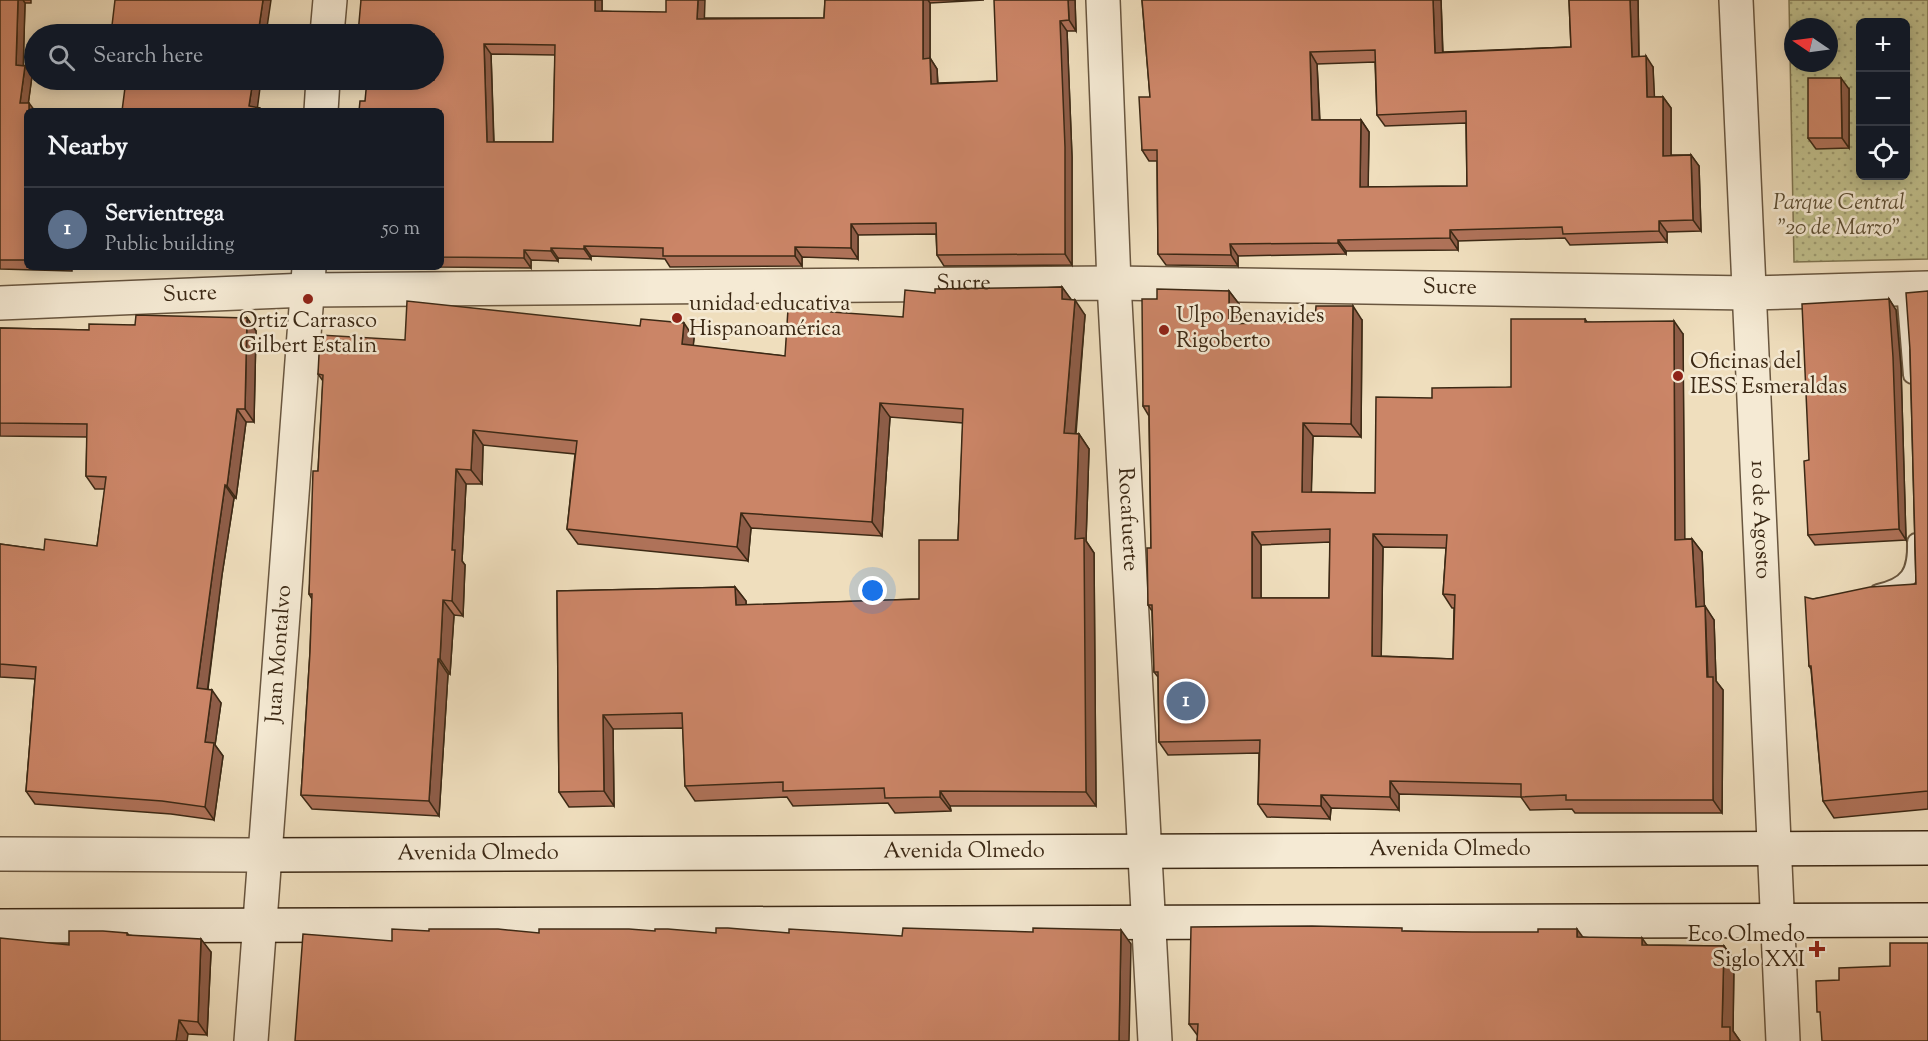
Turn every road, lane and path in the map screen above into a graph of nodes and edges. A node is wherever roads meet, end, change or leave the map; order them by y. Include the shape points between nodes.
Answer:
1 (330, 0) edge
2 (1103, 0) edge
3 (1736, 0) edge
4 (328, 24) edge
5 (322, 90) edge
6 (321, 108) edge
7 (308, 278) edge
8 (1114, 283) junction
9 (1916, 289) edge
10 (1749, 293) junction
11 (0, 303) edge
12 (1912, 390) edge
13 (1916, 525) edge
14 (1867, 595) edge
15 (1928, 848) edge
16 (1776, 849) junction
17 (1144, 852) junction
18 (0, 854) edge
19 (265, 855) junction
20 (1928, 920) edge
21 (1779, 921) junction
22 (1148, 923) junction
23 (0, 926) edge
24 (259, 927) junction
25 (251, 1041) edge
26 (1155, 1041) edge
27 (1783, 1041) edge

1 - 4 street
2 - 8 street, Rocafuerte
3 - 10 street, 10 de Agosto
5 - 6 street
7 - 8 street, Sucre
7 - 11 street, Sucre
7 - 19 street, Juan Montalvo
8 - 10 street, Sucre
8 - 17 street, Rocafuerte
9 - 10 street, Sucre
9 - 12 lane
10 - 16 street, 10 de Agosto
13 - 14 lane via 1917,558 1911,575 1889,590
15 - 16 street, Avenida Olmedo
16 - 17 street, Avenida Olmedo
16 - 21 street, 10 de Agosto
17 - 19 street, Avenida Olmedo
17 - 22 street, Rocafuerte
18 - 19 street, Avenida Olmedo
19 - 24 street, Juan Montalvo
20 - 21 street
21 - 22 street
21 - 27 street, 10 de Agosto
22 - 24 street
22 - 26 street, Rocafuerte
23 - 24 street
24 - 25 street, Juan Montalvo

